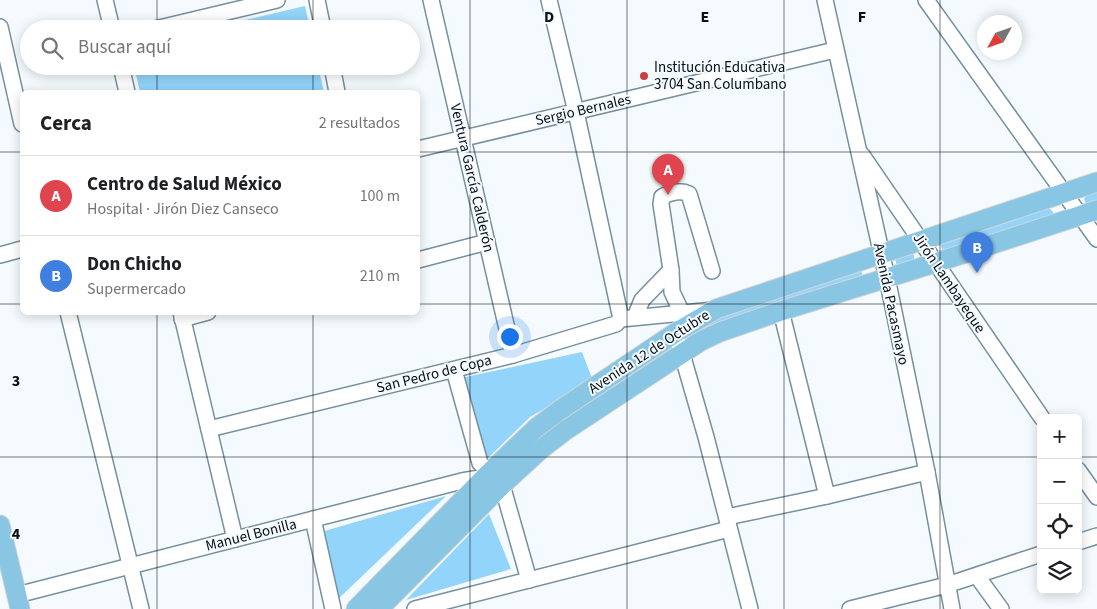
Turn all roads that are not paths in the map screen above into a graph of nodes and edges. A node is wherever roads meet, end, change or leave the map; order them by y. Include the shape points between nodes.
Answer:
1 (105, 0) edge
2 (277, 0) edge
3 (317, 0) edge
4 (431, 0) edge
5 (549, 0) edge
6 (825, 0) edge
7 (926, 0) edge
8 (110, 20) edge
9 (192, 20) edge
10 (322, 20) edge
11 (0, 27) edge
12 (835, 50) junction
13 (123, 75) edge
14 (334, 75) edge
15 (127, 90) edge
16 (337, 90) edge
17 (576, 112) junction
18 (20, 115) edge
19 (464, 138) junction
20 (857, 148) junction
21 (420, 149) edge
22 (1097, 182) edge
23 (1064, 192) junction
24 (1089, 213) edge
25 (1097, 239) edge
26 (920, 240) junction
27 (487, 242) junction
28 (20, 250) edge
29 (881, 253) junction
30 (0, 255) edge
31 (420, 259) edge
32 (935, 263) junction
33 (671, 270) junction
34 (712, 271) dead end
35 (886, 278) junction
36 (716, 309) junction
37 (781, 311) junction
38 (682, 313) junction
39 (69, 315) edge
40 (181, 316) edge
41 (628, 318) junction
42 (675, 333) junction
43 (682, 354) junction
44 (513, 355) junction
45 (454, 370) junction
46 (1039, 414) edge
47 (209, 429) junction
48 (927, 472) junction
49 (1082, 476) edge
50 (492, 478) junction
51 (827, 496) junction
52 (1097, 497) edge
53 (314, 519) junction
54 (728, 523) junction
55 (0, 525) edge
56 (1097, 536) edge
57 (235, 539) junction
58 (1082, 541) edge
59 (1037, 555) edge
60 (132, 566) junction
61 (977, 576) junction
62 (529, 580) junction
63 (947, 584) junction
64 (19, 602) edge
65 (388, 605) edge
66 (142, 609) edge
67 (333, 609) edge
68 (356, 609) edge
69 (415, 609) edge
70 (750, 609) edge
71 (850, 609) edge
72 (952, 609) edge
73 (1001, 609) edge

1 - 8 street
2 - 9 street
3 - 10 street
4 - 19 street, Ventura García Calderón
5 - 17 street
6 - 12 street, Avenida Pacasmayo
7 - 23 street
11 - 18 street
12 - 17 street, Sergio Bernales
12 - 20 street, Avenida Pacasmayo
13 - 15 street
14 - 16 street
17 - 19 street, Sergio Bernales
17 - 41 street
19 - 21 street, Sergio Bernales
19 - 27 street, Ventura García Calderón
20 - 26 street, Jirón Lambayeque
20 - 29 street, Avenida Pacasmayo
22 - 23 main road, Avenida 12 de Octubre
23 - 24 street
23 - 26 main road, Avenida 12 de Octubre
24 - 25 street
24 - 32 main road, Avenida 12 de Octubre
26 - 29 main road, Avenida 12 de Octubre
26 - 32 street, Jirón Lambayeque
27 - 31 street
27 - 44 street, Ventura García Calderón
28 - 30 street
29 - 35 street, Avenida Pacasmayo
29 - 36 main road, Avenida 12 de Octubre
32 - 35 main road, Avenida 12 de Octubre
32 - 46 street, Jirón Lambayeque
33 - 34 street via 662,197 683,191 690,194
33 - 38 street via 672,292
33 - 41 street
35 - 37 main road, Avenida 12 de Octubre
35 - 48 street, Avenida Pacasmayo
36 - 38 street, San Pedro de Copa
36 - 42 main road, Avenida 12 de Octubre
37 - 43 main road, Avenida 12 de Octubre via 720,332
37 - 51 street
38 - 41 street, San Pedro de Copa
39 - 60 street
40 - 47 street
41 - 44 street, San Pedro de Copa
42 - 43 street
42 - 50 main road, Avenida 12 de Octubre via 536,428
43 - 50 main road, Avenida 12 de Octubre via 540,450
43 - 54 street
44 - 45 street, San Pedro de Copa
45 - 47 street, San Pedro de Copa
45 - 50 street via 480,463
47 - 57 street
48 - 51 street
48 - 63 street, Avenida Pacasmayo
49 - 52 street
50 - 53 street, Manuel Bonilla via 462,481
50 - 62 street
50 - 65 main road, Avenida 12 de Octubre
50 - 68 main road, Avenida 12 de Octubre
51 - 54 street
53 - 57 street, Manuel Bonilla
53 - 67 street
54 - 62 street
54 - 70 street
55 - 64 main road
56 - 58 street
57 - 60 street, Manuel Bonilla
59 - 61 street
60 - 64 street, Manuel Bonilla
60 - 66 street
61 - 63 street
61 - 73 street
62 - 69 street
63 - 71 street
63 - 72 street, Avenida Pacasmayo

